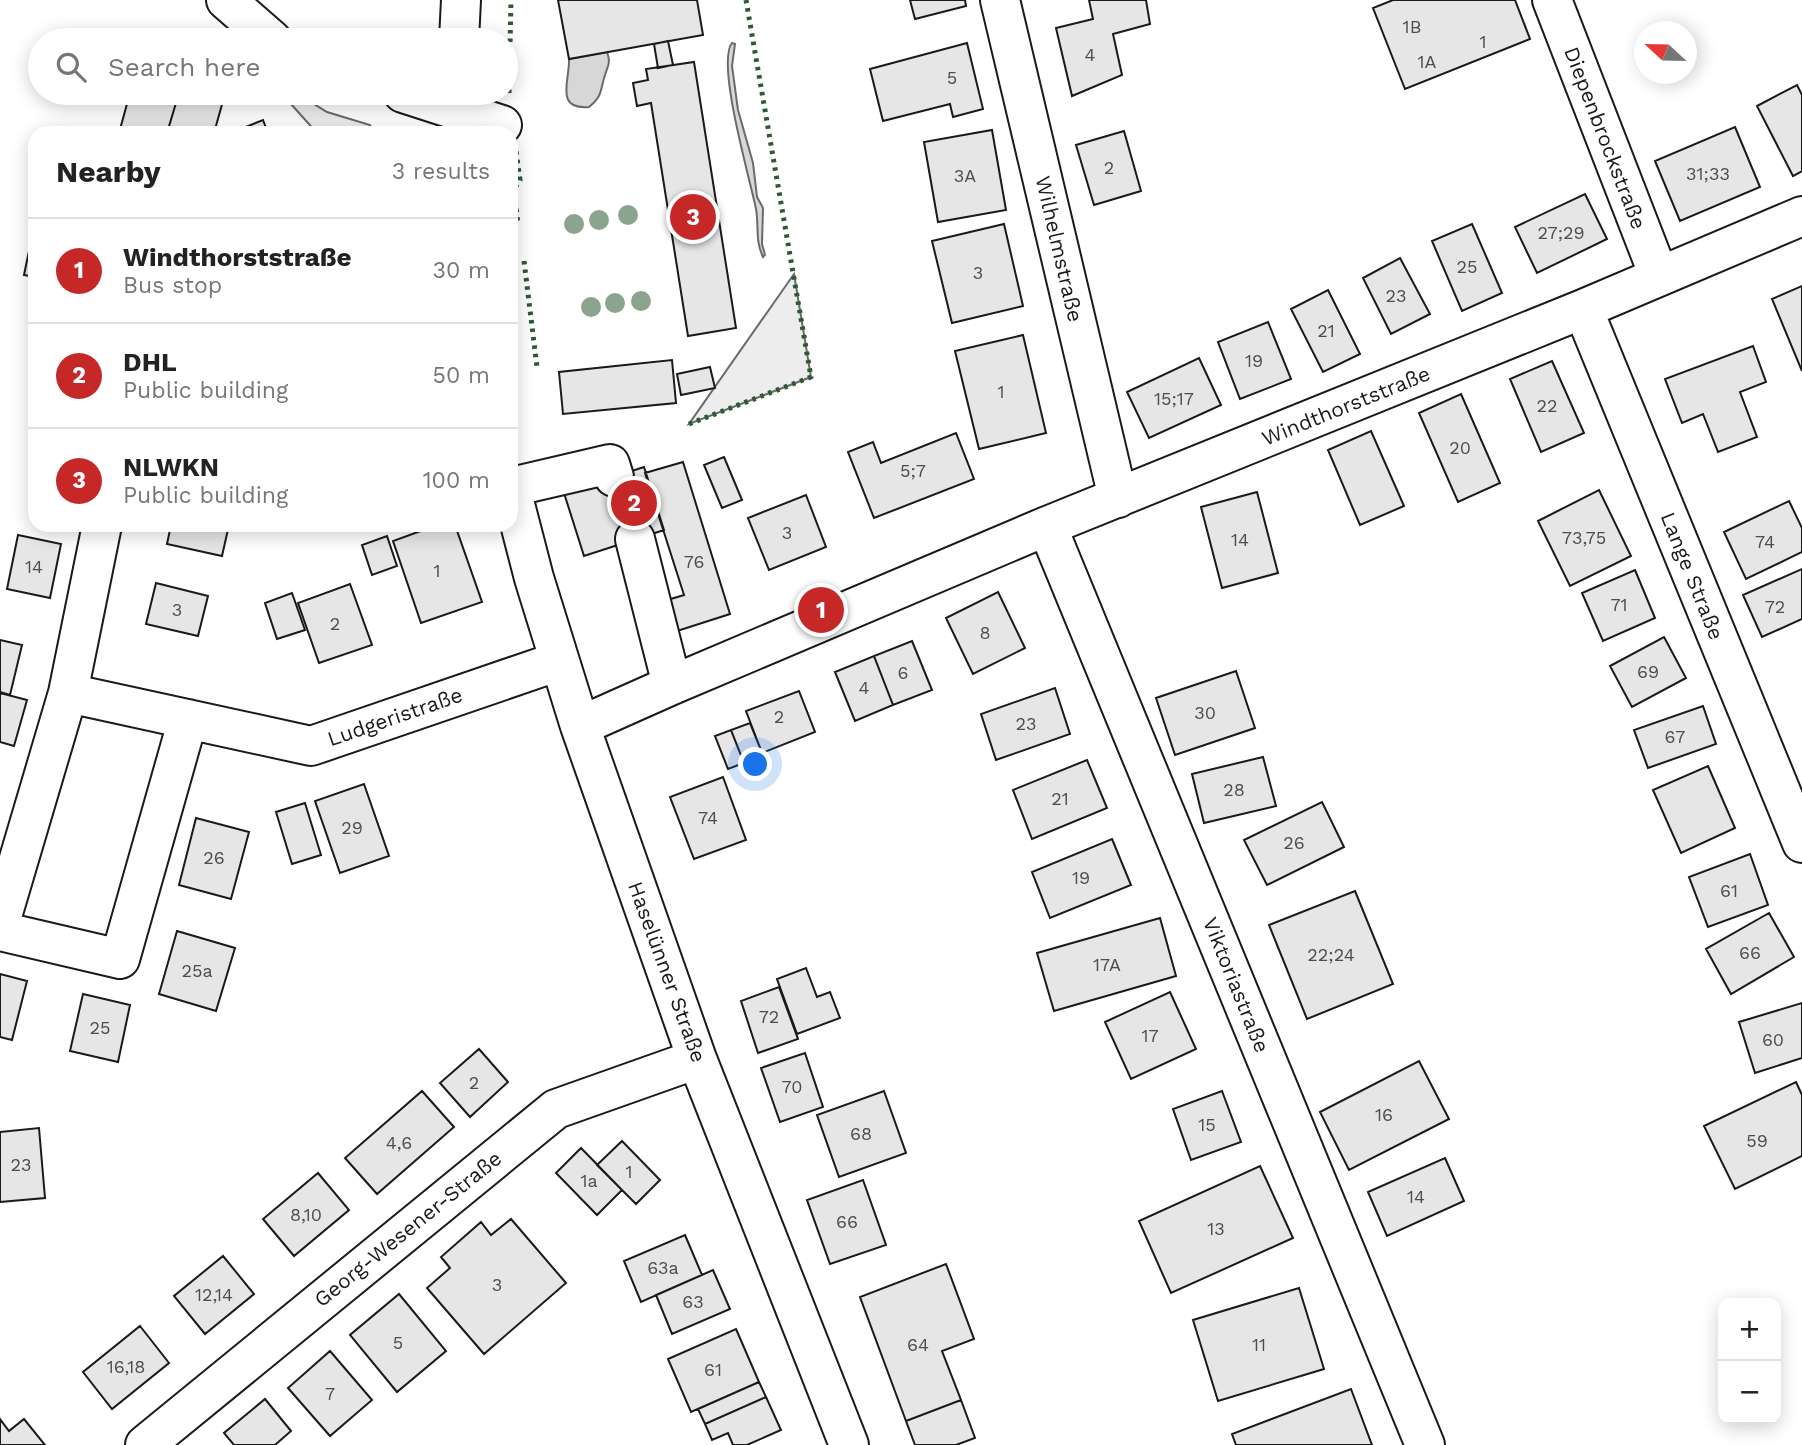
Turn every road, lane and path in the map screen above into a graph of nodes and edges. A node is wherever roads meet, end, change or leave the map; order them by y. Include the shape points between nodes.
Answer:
1 (226, 0) edge
2 (461, 0) edge
3 (1000, 0) edge
4 (1552, 0) edge
5 (258, 28) edge
6 (460, 28) edge
7 (440, 105) edge
8 (459, 111) edge
9 (502, 125) dead end
10 (1802, 216) edge
11 (1659, 276) junction
12 (1583, 309) junction
13 (614, 477) dead end
14 (518, 486) edge
15 (1118, 498) junction
16 (518, 515) edge
17 (1047, 526) junction
18 (101, 532) edge
19 (635, 539) tunnel mouth
20 (559, 661) junction
21 (672, 685) junction
22 (68, 693) junction
23 (188, 719) junction
24 (580, 726) junction
25 (1802, 843) edge
26 (0, 923) edge
27 (0, 931) edge
28 (697, 1059) junction
29 (145, 1445) edge
30 (849, 1445) edge
31 (1425, 1445) edge

1 - 5 street
2 - 6 street
3 - 15 street, Wilhelmstraße
4 - 11 street, Diepenbrockstraße
7 - 8 street
8 - 9 street
10 - 11 street, Windthorststraße
11 - 12 street, Windthorststraße
12 - 15 street, Windthorststraße
12 - 25 street, Lange Straße
13 - 14 street via 610,464
15 - 17 street, Windthorststraße
16 - 20 street, Haselünner Straße
17 - 21 street, Windthorststraße
17 - 31 street, Viktoriastraße
18 - 22 street
19 - 21 street
20 - 23 street, Ludgeristraße via 311,746
20 - 24 street, Haselünner Straße
21 - 24 street, Windthorststraße
22 - 23 street, Ludgeristraße
22 - 26 street
23 - 27 street via 120,959
24 - 28 street, Haselünner Straße
28 - 29 street, Georg-Wesener-Straße via 556,1109
28 - 30 street, Haselünner Straße

